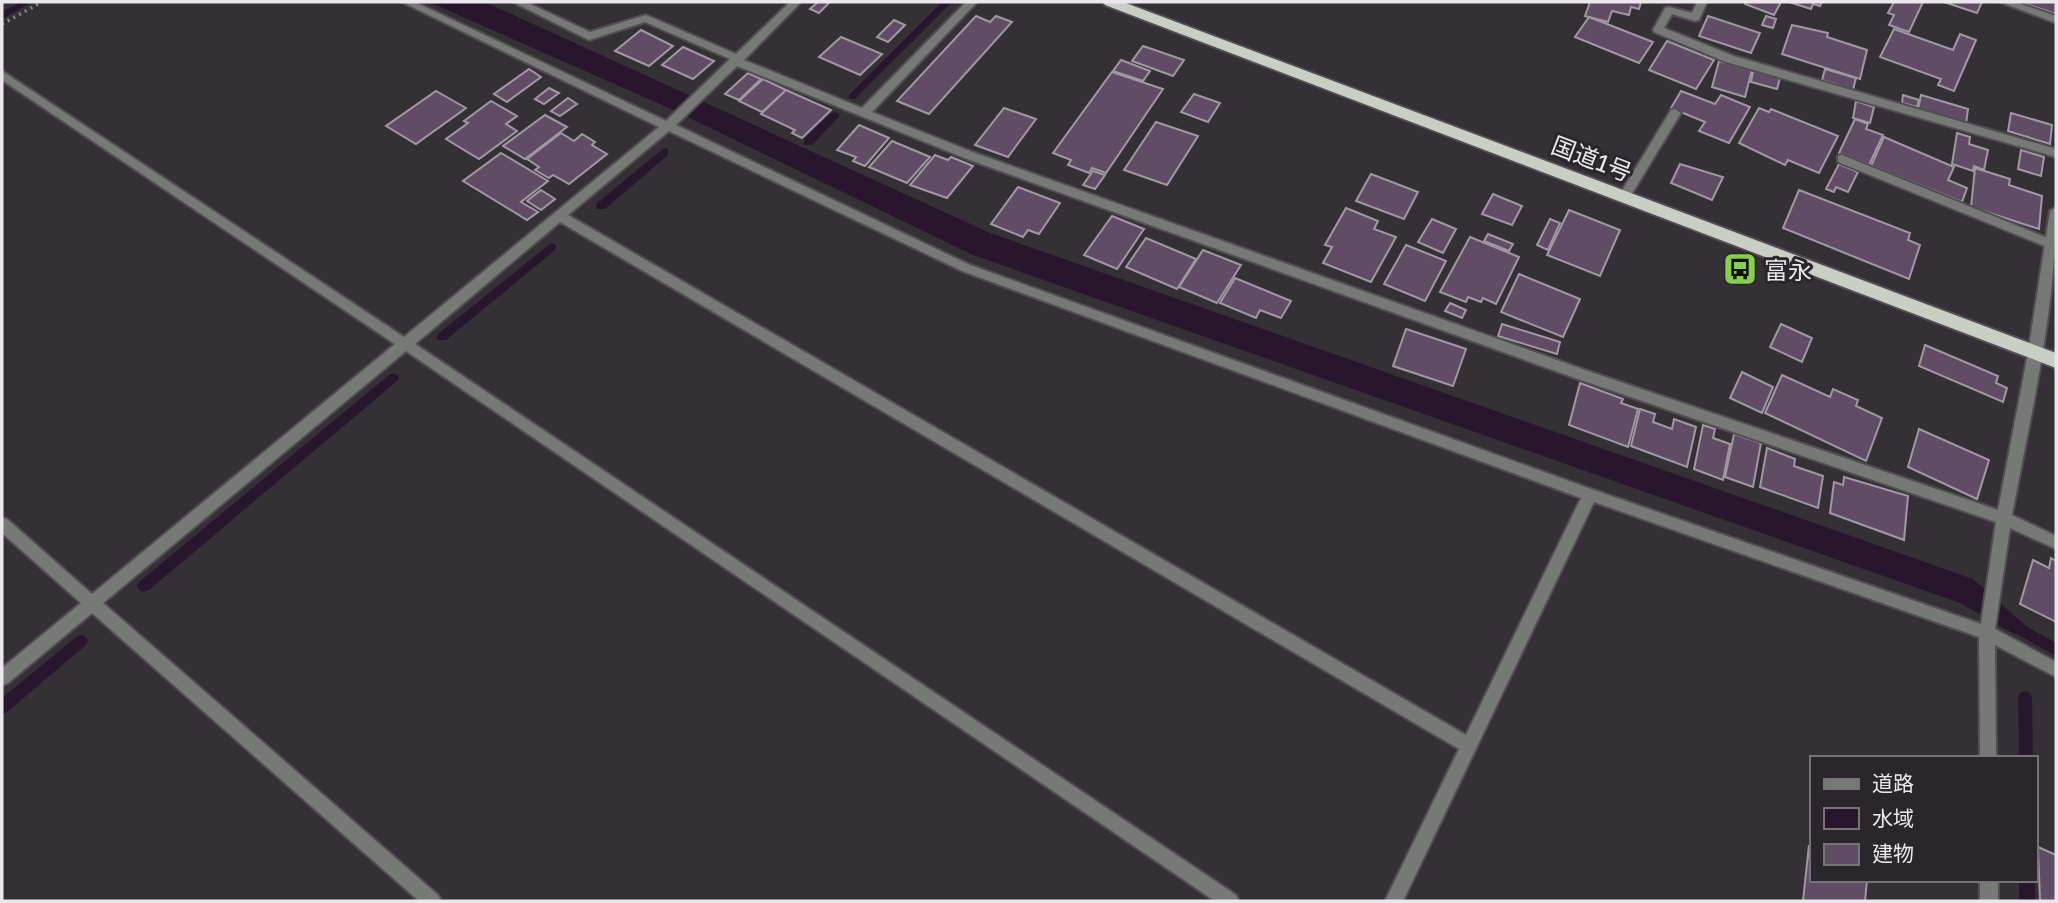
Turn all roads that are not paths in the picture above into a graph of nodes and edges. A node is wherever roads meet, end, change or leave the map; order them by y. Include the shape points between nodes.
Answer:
1 (407, 2) edge
2 (518, 2) edge
3 (796, 2) edge
4 (972, 2) edge
5 (1110, 2) edge
6 (1702, 2) edge
7 (2005, 2) edge
8 (2056, 20) edge
9 (738, 60) junction
10 (2, 75) edge
11 (1675, 113) dead end
12 (863, 114) junction
13 (673, 122) junction
14 (2056, 153) edge
15 (1842, 159) dead end
16 (1624, 197) junction
17 (2056, 211) edge
18 (560, 216) junction
19 (2051, 244) junction
20 (405, 344) junction
21 (2035, 353) junction
22 (2056, 361) edge
23 (1590, 495) junction
24 (2004, 518) junction
25 (2, 524) edge
26 (2056, 543) edge
27 (92, 603) junction
28 (1988, 628) junction
29 (2056, 670) edge
30 (2, 678) edge
31 (1469, 746) junction
32 (1988, 756) edge
33 (1989, 882) edge
34 (432, 901) edge
35 (1230, 901) edge
36 (1394, 901) edge
37 (1989, 901) edge

1 - 13 street
2 - 9 street via 589,36 646,18
3 - 9 street
4 - 12 street
5 - 16 highway, 国道1号
6 - 14 street via 1695,18 1669,10 1658,30 1730,59
7 - 8 street
9 - 12 street
9 - 13 street
10 - 20 street
11 - 16 street
12 - 24 street via 1580,374
13 - 18 street
13 - 23 street via 966,268
15 - 19 street
16 - 21 highway, 国道1号
17 - 19 street
18 - 20 street
18 - 31 street
19 - 21 street
20 - 27 street
20 - 35 street
21 - 22 highway, 国道1号
21 - 24 street
23 - 28 street
23 - 31 street
24 - 26 street
24 - 28 street
25 - 27 street
27 - 30 street
27 - 34 street
28 - 29 street
28 - 32 street
31 - 36 street
33 - 37 street

